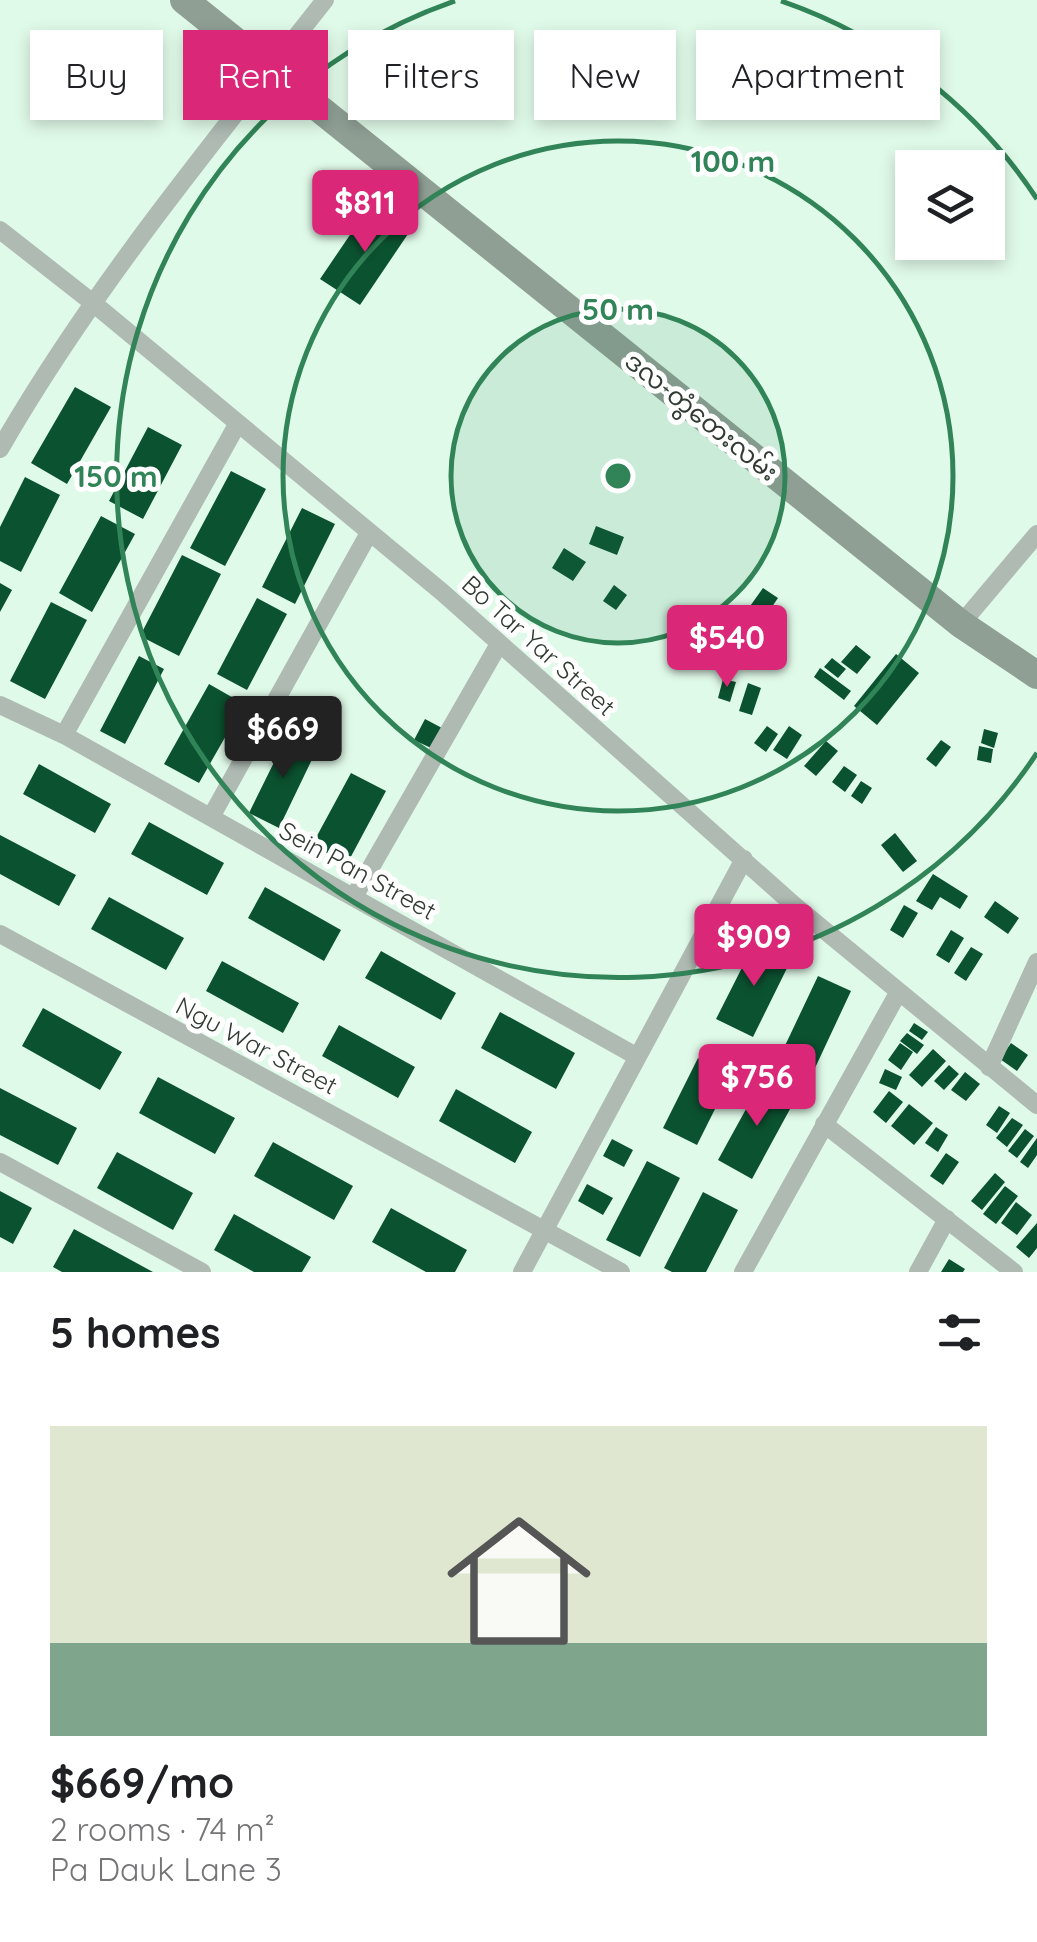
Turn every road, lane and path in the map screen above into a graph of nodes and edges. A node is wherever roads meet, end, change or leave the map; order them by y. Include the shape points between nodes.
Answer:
1 (184, 0) edge
2 (325, 0) edge
3 (221, 30) edge
4 (301, 30) edge
5 (328, 116) edge
6 (232, 120) edge
7 (0, 230) edge
8 (94, 302) junction
9 (238, 422) junction
10 (0, 449) edge
11 (370, 533) junction
12 (1037, 534) edge
13 (962, 624) junction
14 (499, 644) junction
15 (1037, 675) edge
16 (0, 705) edge
17 (64, 734) junction
18 (211, 817) junction
19 (744, 859) junction
20 (355, 896) junction
21 (0, 934) edge
22 (1037, 962) edge
23 (898, 993) junction
24 (636, 1056) junction
25 (989, 1067) junction
26 (1037, 1105) edge
27 (824, 1124) junction
28 (0, 1162) edge
29 (946, 1219) junction
30 (544, 1228) junction
31 (202, 1272) edge
32 (522, 1272) edge
33 (620, 1272) edge
34 (742, 1272) edge
35 (918, 1272) edge
36 (1014, 1272) edge

1 - 3 main road, ဒလ-တွံတေးလမ်း
2 - 4 street
5 - 13 main road, ဒလ-တွံတေးလမ်း
6 - 8 street
7 - 8 street, Bo Tar Yar Street
8 - 9 street, Bo Tar Yar Street
8 - 10 street
9 - 11 street, Bo Tar Yar Street
9 - 17 street
11 - 14 street, Bo Tar Yar Street
11 - 18 street
12 - 13 street
13 - 15 main road, ဒလ-တွံတေးလမ်း
14 - 19 street, Bo Tar Yar Street
14 - 20 street
16 - 17 street, Sein Pan Street
17 - 18 street, Sein Pan Street
18 - 20 street, Sein Pan Street
19 - 23 street, Bo Tar Yar Street
19 - 24 street
20 - 24 street, Sein Pan Street
21 - 30 street, Ngu War Street
22 - 25 street
23 - 25 street, Bo Tar Yar Street
23 - 27 street
24 - 30 street
25 - 26 street, Bo Tar Yar Street
27 - 29 street
27 - 34 street
28 - 31 street
29 - 35 street
29 - 36 street
30 - 32 street
30 - 33 street, Ngu War Street

